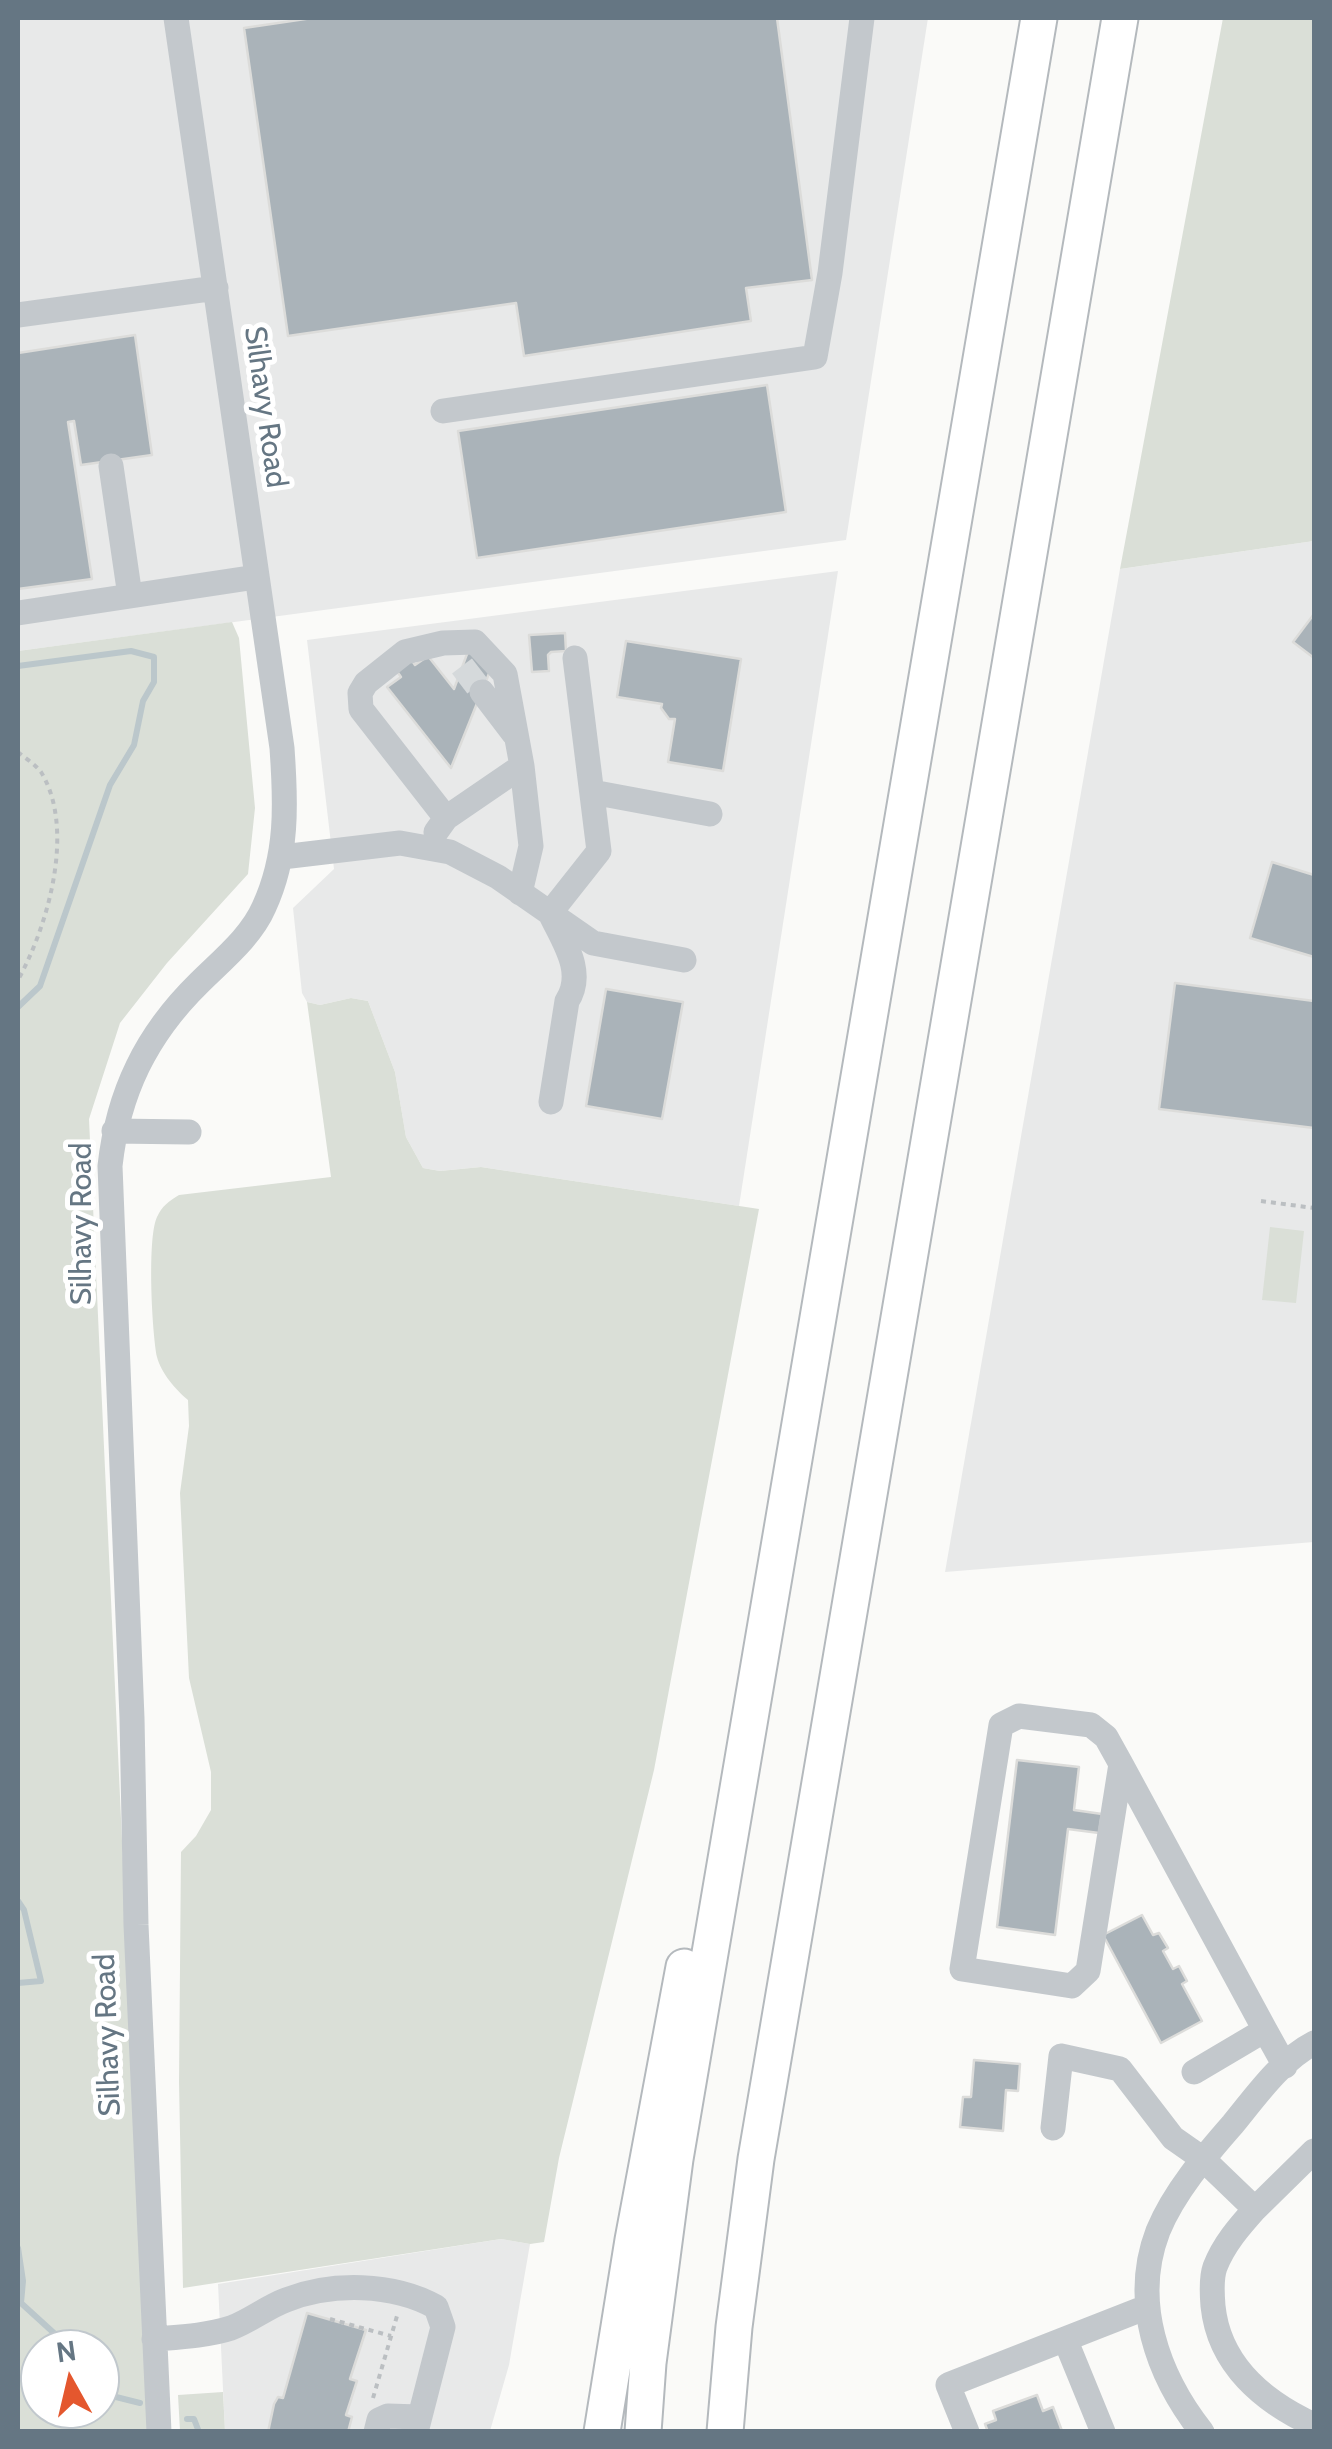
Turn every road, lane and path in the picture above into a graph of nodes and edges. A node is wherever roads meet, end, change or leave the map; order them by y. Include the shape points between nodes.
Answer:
1 (176, 18) edge
2 (862, 18) edge
3 (1039, 18) edge
4 (1120, 18) edge
5 (1142, 18) edge
6 (216, 288) junction
7 (18, 315) edge
8 (1062, 362) junction
9 (443, 411) dead end
10 (111, 466) dead end
11 (256, 577) junction
12 (130, 596) junction
13 (18, 613) edge
14 (443, 643) junction
15 (575, 658) dead end
16 (462, 666) tunnel mouth
17 (482, 692) tunnel mouth
18 (517, 738) junction
19 (18, 752) edge
20 (522, 766) junction
21 (592, 792) junction
22 (710, 814) dead end
23 (446, 818) junction
24 (426, 846) junction
25 (282, 857) junction
26 (520, 893) junction
27 (550, 912) junction
28 (684, 960) dead end
29 (18, 980) edge
30 (551, 1102) dead end
31 (114, 1131) junction
32 (188, 1132) dead end
33 (1261, 1202) dead end
34 (1314, 1208) edge
35 (1121, 1764) junction
36 (735, 1804) junction
37 (1265, 2030) junction
38 (1314, 2043) edge
39 (1285, 2066) junction
40 (1194, 2072) dead end
41 (1053, 2128) dead end
42 (1314, 2151) edge
43 (1203, 2159) junction
44 (1255, 2209) junction
45 (1147, 2307) junction
46 (397, 2316) dead end
47 (330, 2319) dead end
48 (391, 2336) junction
49 (154, 2339) junction
50 (1064, 2339) junction
51 (373, 2422) edge
52 (417, 2424) edge
53 (1314, 2425) edge
54 (159, 2432) edge
55 (602, 2432) edge
56 (644, 2432) edge
57 (725, 2432) edge
58 (967, 2432) edge
59 (1103, 2432) edge
60 (1202, 2432) edge

1 - 6 street, Silhavy Road
2 - 9 street via 815,357
3 - 36 highway
4 - 8 highway
5 - 8 highway via 1106,213
6 - 7 street
6 - 11 street, Silhavy Road
8 - 57 highway via 756,2159
10 - 12 street
11 - 12 street
11 - 25 street, Silhavy Road via 282,748
12 - 13 street
14 - 16 street
14 - 18 street via 476,642 490,654 505,674
14 - 23 street via 405,652 360,693 361,709
15 - 21 street
17 - 18 street
18 - 20 street
19 - 29 path via 39,769 58,824 44,924
20 - 23 street
20 - 26 street via 531,846
21 - 22 street
21 - 27 street via 599,851
23 - 24 street
24 - 25 street
24 - 26 street via 476,864
25 - 31 street, Silhavy Road via 264,908 243,940 156,1031 135,1067
26 - 27 street
27 - 28 street via 593,943
27 - 30 street via 574,966 575,989 567,1002
31 - 32 street
31 - 49 street, Silhavy Road via 111,1214
33 - 34 path
35 - 35 street via 1090,1724 1020,1716 1001,1725 962,1969 1072,1986 1088,1971
35 - 37 street
36 - 55 highway via 696,1902
36 - 56 highway via 675,2160
37 - 39 street
37 - 40 street
38 - 39 street
39 - 43 street
41 - 43 street via 1061,2056 1120,2069 1173,2138
42 - 44 street
43 - 44 street
43 - 45 street via 1159,2229
44 - 53 street via 1214,2270 1214,2319 1226,2352 1250,2385
45 - 50 street
45 - 60 street via 1162,2365
46 - 48 path
47 - 48 path
48 - 51 path
49 - 52 street via 232,2327 321,2288 371,2289 426,2302 436,2307 443,2327
49 - 54 street, Silhavy Road
50 - 58 street via 948,2385
50 - 59 street
51 - 52 street via 388,2416

